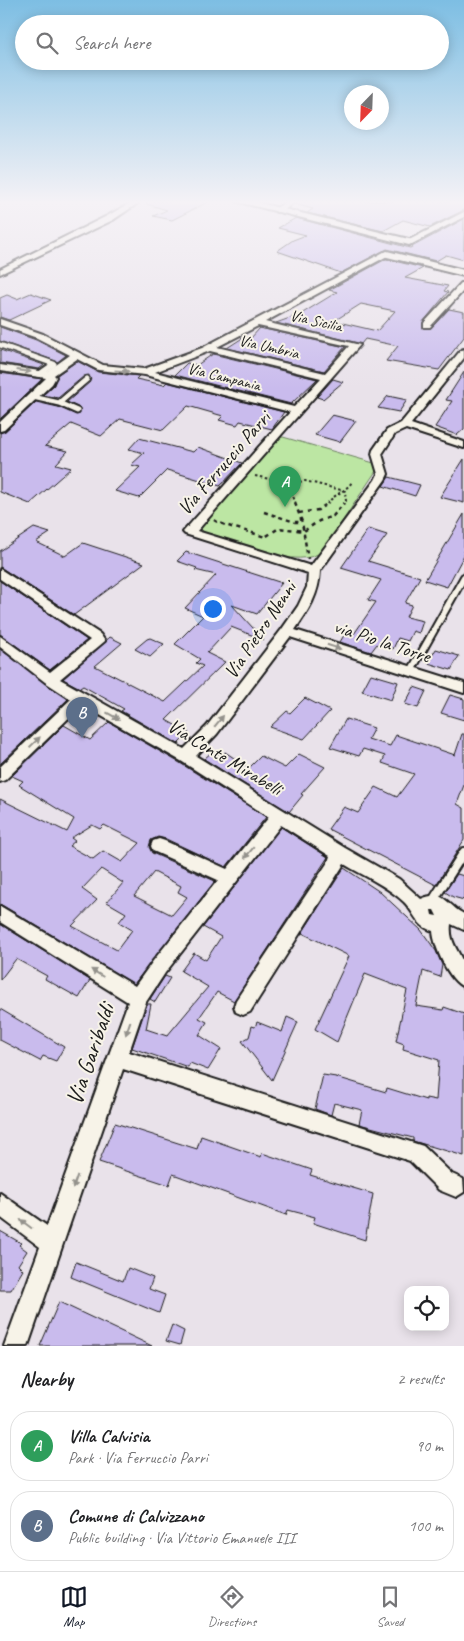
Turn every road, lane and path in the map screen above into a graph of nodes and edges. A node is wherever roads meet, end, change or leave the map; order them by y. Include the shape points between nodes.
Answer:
1 (17, 264) edge
2 (369, 264) edge
3 (427, 264) edge
4 (0, 272) edge
5 (464, 273) edge
6 (464, 285) edge
7 (0, 322) edge
8 (258, 323) junction
9 (427, 325) dead end
10 (0, 345) edge
11 (210, 348) junction
12 (464, 352) edge
13 (77, 356) junction
14 (0, 368) edge
15 (145, 372) junction
16 (44, 374) junction
17 (325, 376) junction
18 (87, 379) dead end
19 (34, 397) junction
20 (59, 403) junction
21 (77, 410) dead end
22 (296, 411) junction
23 (405, 425) junction
24 (0, 428) edge
25 (464, 445) edge
26 (241, 473) junction
27 (257, 476) junction
28 (251, 480) dead end
29 (352, 482) dead end
30 (288, 483) junction
31 (345, 491) junction
32 (264, 512) dead end
33 (299, 513) junction
34 (214, 515) dead end
35 (302, 522) junction
36 (304, 531) junction
37 (314, 571) junction
38 (0, 573) edge
39 (464, 577) edge
40 (287, 632) junction
41 (0, 640) edge
42 (411, 671) junction
43 (50, 679) junction
44 (464, 688) edge
45 (81, 698) junction
46 (186, 757) junction
47 (0, 776) edge
48 (280, 815) junction
49 (159, 846) dead end
50 (339, 852) junction
51 (464, 852) edge
52 (229, 877) junction
53 (432, 902) junction
54 (0, 913) edge
55 (423, 917) junction
56 (444, 918) junction
57 (464, 922) edge
58 (464, 980) edge
59 (138, 998) junction
60 (243, 1006) dead end
61 (118, 1058) junction
62 (456, 1186) dead end
63 (0, 1204) edge
64 (53, 1243) junction
65 (16, 1346) edge

1 - 4 street
2 - 8 street
3 - 5 main road
6 - 9 street
7 - 13 street via 40,336
8 - 11 street
8 - 17 street, Via Sicilia via 355,345
10 - 16 lane via 54,364
11 - 15 street
11 - 17 street, Via Umbria
12 - 23 street, Via Pietro Nenni
13 -> 15 street via 101,368
13 - 16 street
14 -> 16 street
15 - 22 street, Via Campania
16 - 19 street via 51,377 49,382
17 - 22 street, Via Ferruccio Parri
18 - 20 lane
19 - 20 lane
19 - 24 street
20 - 21 lane
22 - 26 street, Via Ferruccio Parri
23 - 25 street
23 - 37 street, Via Pietro Nenni via 391,432 378,450 383,474 380,480
26 - 27 path
26 - 37 street, Via Ferruccio Parri via 188,532
27 - 28 path
27 - 30 path
29 - 31 path
30 - 31 path via 305,481
30 - 33 path
31 - 33 path via 331,497 321,509
31 - 36 path via 346,501 337,513
32 - 35 path
33 - 35 path
34 - 36 path via 217,523 259,536 269,536 279,528
35 - 36 path
36 - 37 path via 308,559
37 - 40 street, Via Pietro Nenni via 313,587
38 - 43 street via 98,641
39 - 42 lane
40 -> 42 street, via Pio la Torre
46 -> 40 street, Via Pietro Nenni via 218,723
41 - 43 street, Via Conte Mirabelli
42 - 44 street, via Pio la Torre
43 - 45 street, Via Conte Mirabelli
45 -> 46 street, Via Conte Mirabelli
47 -> 45 street
46 - 48 street, Via Conte Mirabelli
48 - 50 street, Via Conte Mirabelli
48 -> 52 street, Via Garibaldi
49 - 52 street
50 - 55 street, Via Conte Mirabelli via 406,893
50 - 60 street via 336,864
51 - 53 lane
52 - 59 street, Via Garibaldi
53 - 55 street via 422,906
53 - 56 street via 444,906
59 -> 54 street
55 - 56 street via 433,924
56 - 57 street
56 - 58 street via 440,934
59 -> 61 street, Via Garibaldi
61 - 62 street via 416,1153 446,1183
61 -> 64 street, Via Garibaldi
64 -> 63 street
64 - 65 street, Via Garibaldi

